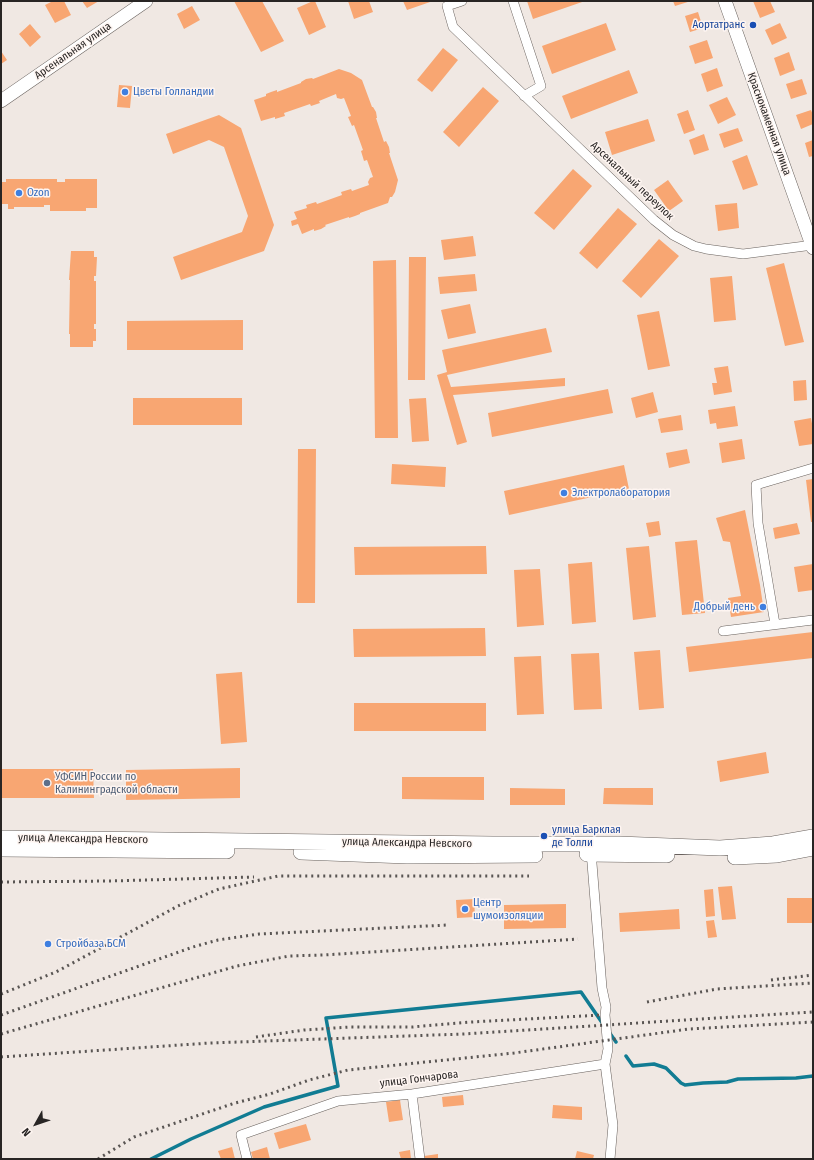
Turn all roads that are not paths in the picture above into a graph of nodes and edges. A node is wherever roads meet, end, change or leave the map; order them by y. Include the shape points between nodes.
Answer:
1 (146, 1) edge
2 (462, 1) edge
3 (513, 1) edge
4 (725, 1) edge
5 (524, 96) junction
6 (1, 101) edge
7 (813, 246) edge
8 (813, 468) edge
9 (813, 620) edge
10 (776, 624) junction
11 (723, 630) dead end
12 (813, 837) edge
13 (1, 838) edge
14 (813, 848) edge
15 (1, 849) edge
16 (591, 849) junction
17 (605, 1064) junction
18 (412, 1094) junction
19 (247, 1159) edge
20 (420, 1159) edge
21 (610, 1159) edge

1 - 6 street, Арсенальная улица
2 - 5 street, Арсенальный переулок via 447,6 453,27
3 - 5 street via 541,86
4 - 7 street, Краснокаменная улица
5 - 7 street, Арсенальный переулок via 654,220 673,235 694,246 743,254
8 - 10 street via 756,486 758,523
9 - 10 street
10 - 11 street
12 - 16 main road, улица Александра Невского via 773,844 720,848 642,845
13 - 16 main road, улица Александра Невского via 493,844
14 - 16 main road via 777,855 718,857
15 - 16 main road via 292,851 407,856
16 - 17 street via 602,988 606,1007 608,1050
17 - 18 street, улица Гончарова
17 - 21 street via 613,1125
18 - 19 street, улица Гончарова via 338,1101 240,1135
18 - 20 street

